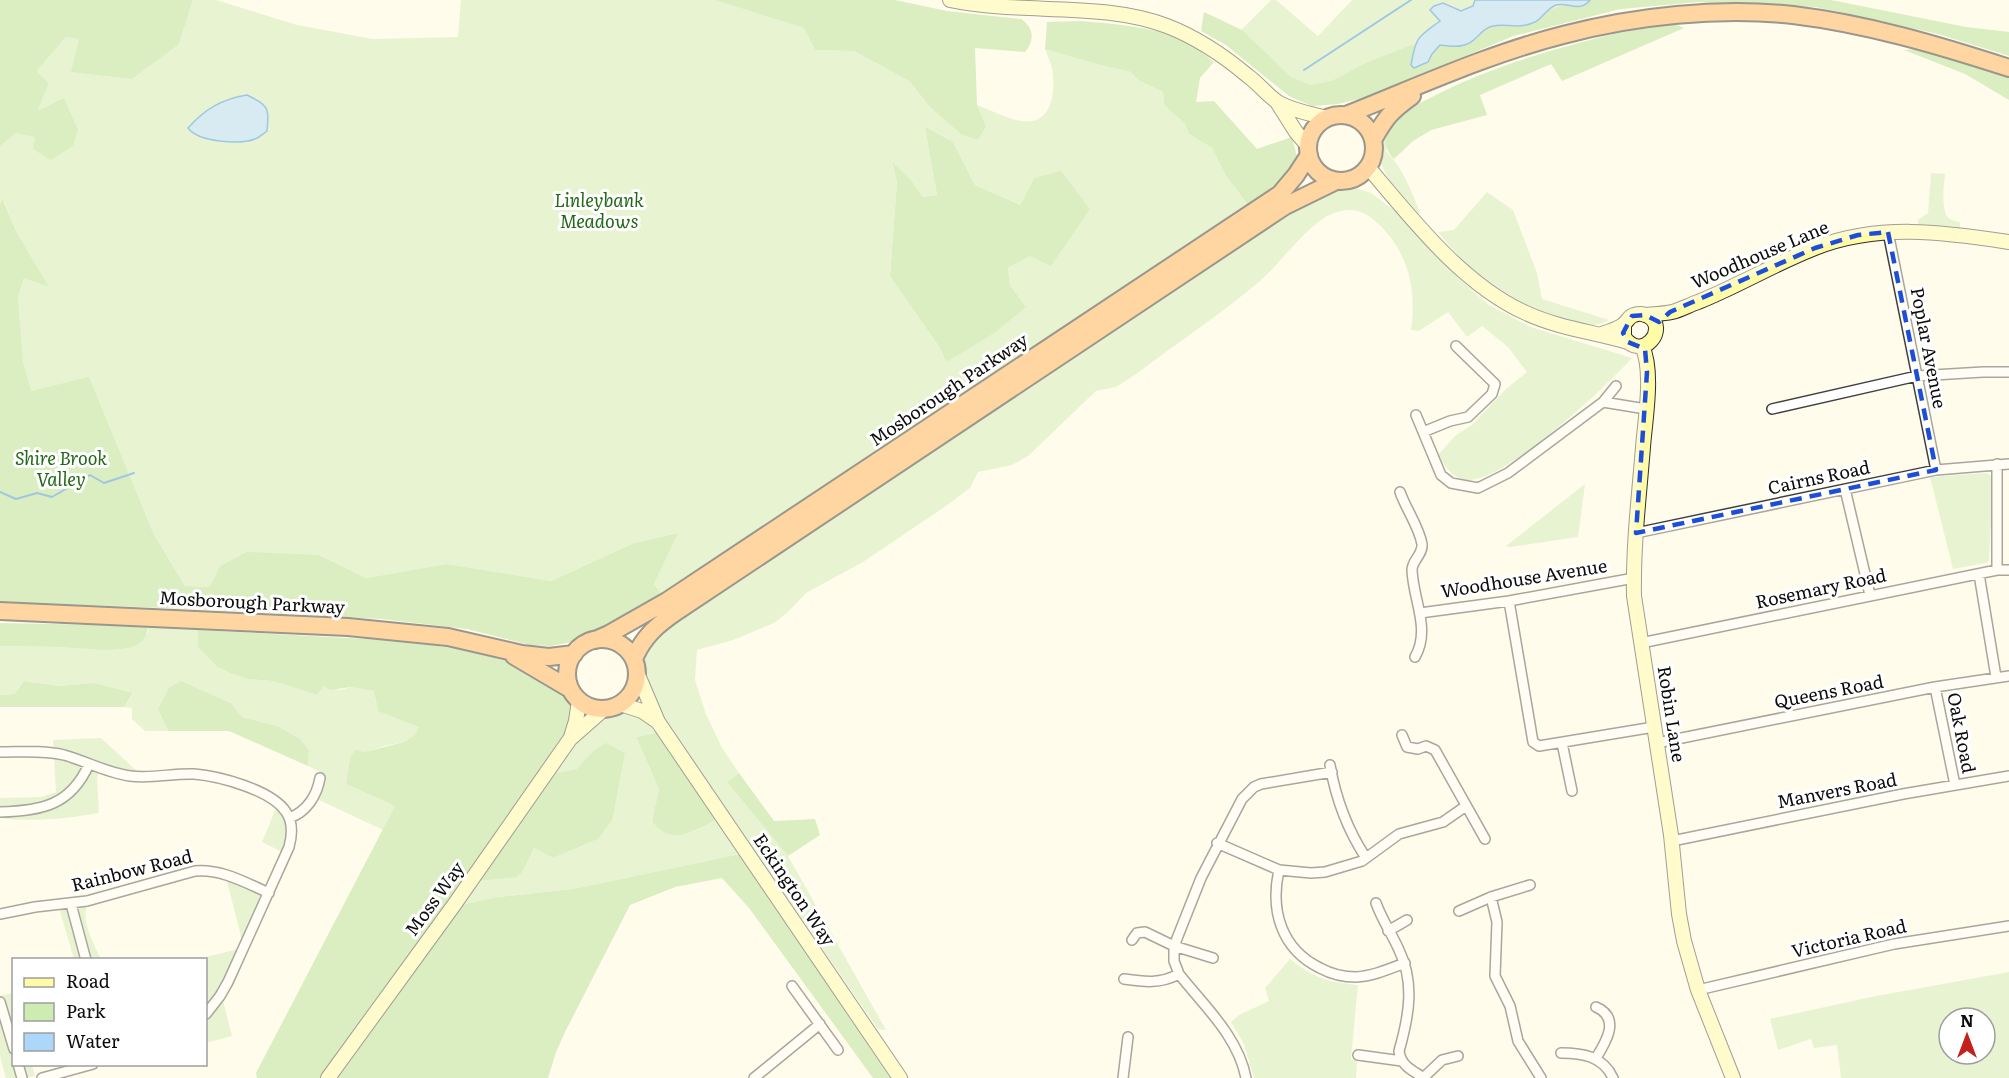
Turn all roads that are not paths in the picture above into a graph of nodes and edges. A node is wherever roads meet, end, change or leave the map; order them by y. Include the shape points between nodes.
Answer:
1 (950, 0) edge
2 (2009, 68) edge
3 (1435, 80) junction
4 (1277, 102) junction
5 (1346, 115) junction
6 (1327, 118) junction
7 (1373, 140) junction
8 (1308, 151) junction
9 (1368, 167) junction
10 (1336, 181) junction
11 (1888, 232) junction
12 (2009, 242) edge
13 (1670, 312) junction
14 (1645, 315) junction
15 (1624, 324) junction
16 (1655, 326) junction
17 (1602, 334) junction
18 (1628, 342) junction
19 (1456, 346) dead end
20 (1642, 346) junction
21 (2009, 372) edge
22 (1917, 376) junction
23 (1506, 383) dead end
24 (1495, 384) junction
25 (1616, 386) dead end
26 (1603, 402) junction
27 (1646, 409) junction
28 (1772, 409) dead end
29 (1416, 415) dead end
30 (1423, 432) junction
31 (1997, 464) junction
32 (2009, 464) edge
33 (1936, 470) junction
34 (1845, 489) junction
35 (1400, 492) dead end
36 (1636, 533) junction
37 (1997, 570) junction
38 (2009, 570) edge
39 (1979, 574) junction
40 (1634, 578) junction
41 (1870, 595) junction
42 (1509, 601) junction
43 (0, 611) edge
44 (1420, 613) junction
45 (595, 640) junction
46 (1641, 643) junction
47 (500, 649) junction
48 (574, 654) junction
49 (1414, 657) dead end
50 (636, 668) junction
51 (1996, 676) junction
52 (2009, 676) edge
53 (1935, 687) junction
54 (575, 695) junction
55 (612, 707) junction
56 (658, 722) junction
57 (1654, 728) junction
58 (1402, 735) dead end
59 (570, 739) junction
60 (1562, 743) junction
61 (1657, 744) junction
62 (0, 752) edge
63 (89, 764) junction
64 (2009, 776) edge
65 (320, 778) dead end
66 (1955, 785) junction
67 (1572, 791) dead end
68 (1467, 806) junction
69 (0, 812) edge
70 (289, 818) junction
71 (1485, 839) dead end
72 (1672, 842) junction
73 (1217, 843) junction
74 (1366, 858) junction
75 (1279, 870) junction
76 (1530, 885) dead end
77 (269, 893) junction
78 (1491, 897) junction
79 (1376, 903) dead end
80 (71, 904) junction
81 (1459, 911) dead end
82 (0, 914) edge
83 (1407, 920) dead end
84 (2009, 926) edge
85 (1388, 931) junction
86 (1132, 940) dead end
87 (1174, 946) junction
88 (85, 958) edge
89 (1213, 958) dead end
90 (1405, 963) junction
91 (1179, 974) junction
92 (1124, 979) dead end
93 (792, 986) dead end
94 (1698, 990) junction
95 (0, 1002) edge
96 (1596, 1007) dead end
97 (207, 1013) edge
98 (820, 1024) junction
99 (1128, 1037) dead end
100 (12, 1042) edge
101 (838, 1050) dead end
102 (1561, 1053) dead end
103 (1358, 1055) dead end
104 (1458, 1056) dead end
105 (1596, 1058) junction
106 (1402, 1061) junction
107 (89, 1066) edge
108 (42, 1078) edge
109 (328, 1078) edge
110 (754, 1078) edge
111 (900, 1078) edge
112 (1123, 1078) edge
113 (1246, 1078) edge
114 (1424, 1078) edge
115 (1541, 1078) edge
116 (1613, 1078) edge
117 (1733, 1078) edge

1 - 4 street via 1124,15 1165,25 1219,53
2 - 3 highway via 1842,23 1791,15 1680,15 1562,35
3 - 5 highway
3 - 7 highway via 1394,108
4 - 6 street
4 - 8 street
5 - 6 highway
5 - 7 highway via 1364,124
6 - 8 highway via 1313,130
7 - 9 highway
8 - 10 highway via 1316,170
8 - 45 highway, Mosborough Parkway via 1296,175 1280,194 676,594
9 - 10 highway via 1348,181
9 - 17 street via 1437,245 1490,291 1525,313
10 - 50 highway, Mosborough Parkway via 1285,206 657,625 645,637
11 - 12 street, Woodhouse Lane via 1946,232
11 - 13 street, Woodhouse Lane via 1858,235 1815,248 1720,294
11 - 22 street, Poplar Avenue
13 - 14 street, Woodhouse Lane
13 - 16 street, Woodhouse Lane
14 - 15 street via 1632,316
14 - 16 street
15 - 17 street
15 - 18 street
16 - 20 street via 1652,341
17 - 18 street
18 - 20 street
19 - 24 street
20 - 27 street, Robin Lane via 1647,372
21 - 22 street
22 - 28 street
22 - 33 street, Poplar Avenue
23 - 24 street
24 - 30 street via 1492,394 1468,417
25 - 26 street
26 - 27 street
26 - 30 street via 1508,473 1478,488 1451,483 1441,475
27 - 36 street, Robin Lane
29 - 30 street
31 - 32 street, Cairns Road
31 - 33 street, Cairns Road
31 - 37 street
33 - 34 street, Cairns Road
34 - 36 street, Cairns Road
34 - 41 street
35 - 44 street via 1422,545 1412,568
36 - 40 street, Robin Lane
37 - 38 street, Rosemary Road
37 - 39 street, Rosemary Road
39 - 41 street, Rosemary Road
39 - 51 street
40 - 42 street, Woodhouse Avenue
40 - 46 street, Robin Lane
41 - 46 street, Rosemary Road
42 - 44 street, Woodhouse Avenue
42 - 60 street via 1533,742 1539,746
43 - 47 highway, Mosborough Parkway via 358,628 448,637
44 - 49 street via 1422,642
45 - 48 highway
45 - 50 highway via 618,643 628,650
46 - 57 street, Robin Lane
47 - 48 highway, Mosborough Parkway via 549,657
47 - 54 highway, Mosborough Parkway
48 - 54 highway via 568,671
50 - 55 highway via 633,692
50 - 56 street, Eckington Way
51 - 52 street, Queens Road
51 - 53 street, Queens Road
53 - 61 street, Queens Road
53 - 66 street, Oak Road
54 - 55 highway via 595,709
54 - 59 street, Moss Way via 576,722
55 - 56 street, Eckington Way via 642,711
55 - 59 street, Moss Way
56 - 111 street, Eckington Way
57 - 60 street
57 - 61 street, Robin Lane
58 - 68 street via 1407,747 1435,750
59 - 109 street, Moss Way
60 - 67 street
61 - 72 street, Robin Lane
62 - 63 street via 52,753
63 - 69 street via 80,782 64,798 40,808
63 - 70 street via 134,777 217,777 272,800
64 - 66 street, Manvers Road
65 - 70 street via 304,810
66 - 72 street, Manvers Road
68 - 71 street
68 - 74 street via 1443,822 1399,834
70 - 77 street via 289,847
72 - 94 street, Robin Lane via 1679,914
73 - 74 street via 1242,799 1254,787 1331,769 1338,803
73 - 75 street
73 - 87 street
74 - 75 street via 1318,873
75 - 90 street via 1278,918 1287,940 1304,959 1327,972 1355,977
76 - 78 street
77 - 80 street, Rainbow Road via 226,874 204,871
77 - 97 street via 228,982
78 - 81 street
78 - 115 street via 1497,922 1495,976 1510,1006 1518,1041
79 - 85 street
80 - 82 street, Rainbow Road
80 - 88 street
83 - 85 street
84 - 94 street, Victoria Road via 1894,944
85 - 90 street
86 - 87 street via 1142,932
87 - 89 street
87 - 91 street
90 - 106 street via 1409,1007 1400,1051
91 - 92 street via 1156,982
91 - 113 street via 1230,1035
93 - 98 street
94 - 117 street, Robin Lane
95 - 100 street
96 - 105 street via 1608,1015 1610,1025
98 - 101 street
98 - 110 street
99 - 112 street
102 - 105 street
103 - 106 street
104 - 114 street via 1442,1060
105 - 116 street
106 - 114 street
107 - 108 street

